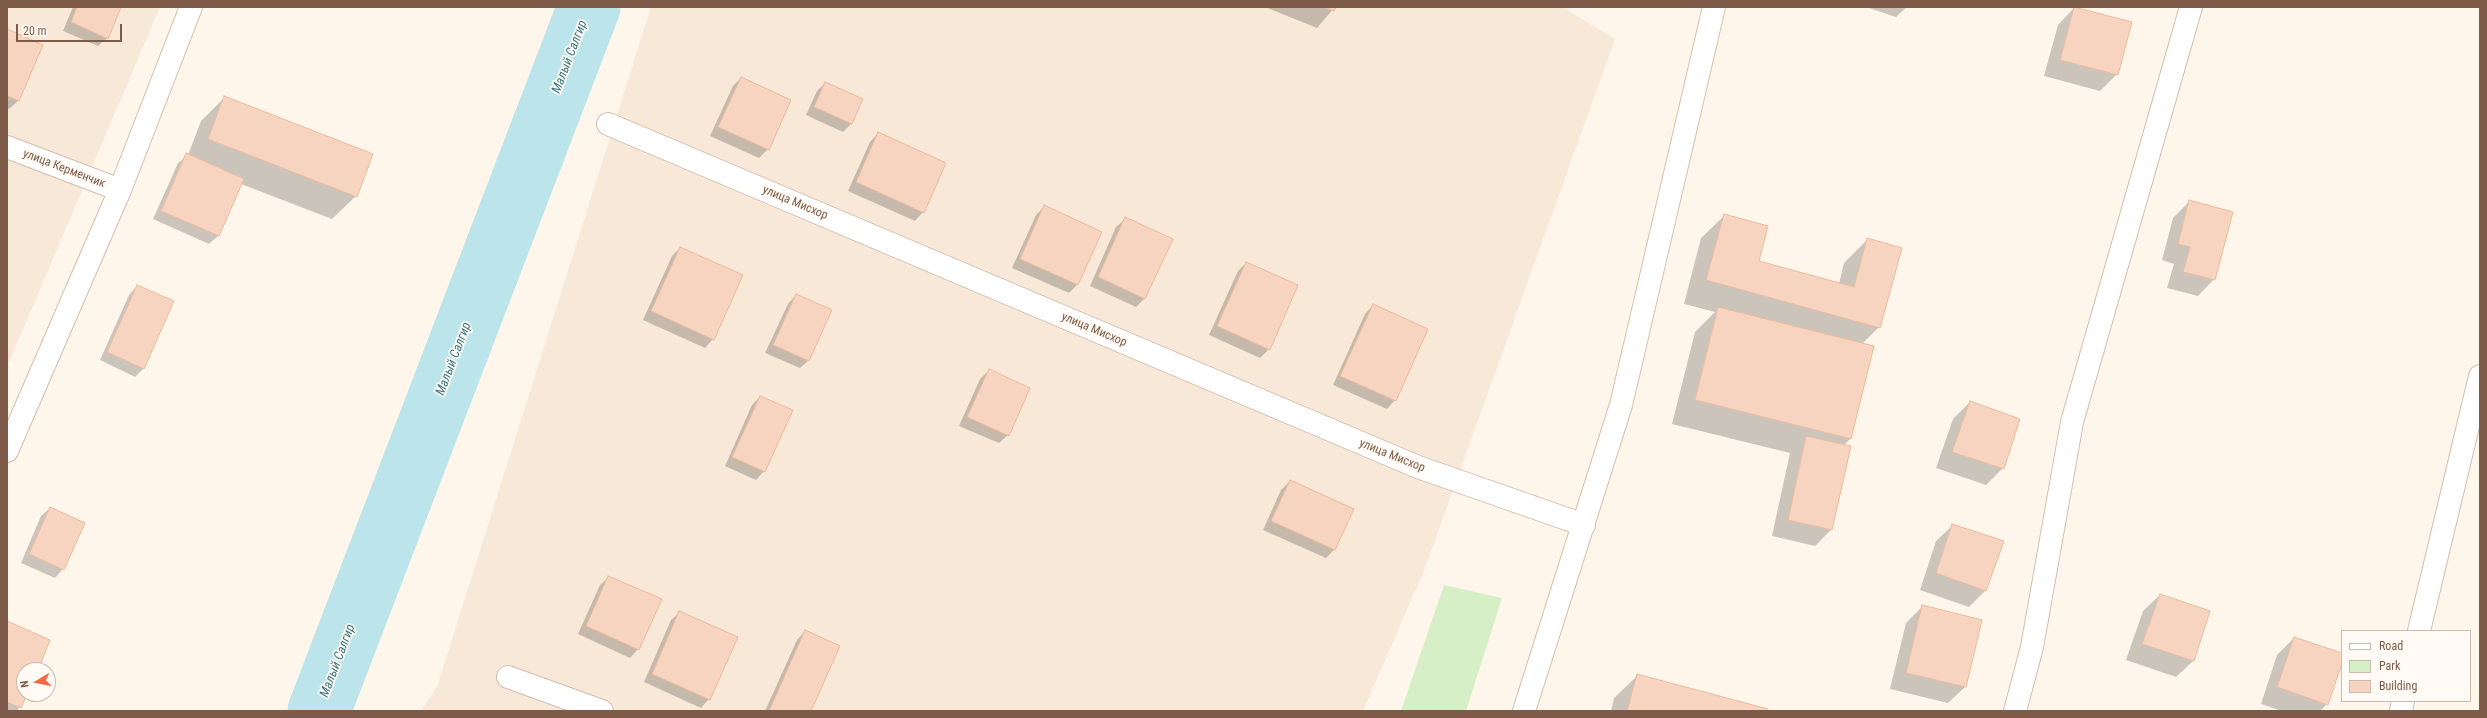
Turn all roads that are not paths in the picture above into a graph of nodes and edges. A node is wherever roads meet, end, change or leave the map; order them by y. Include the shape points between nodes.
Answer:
1 (191, 7) edge
2 (1714, 7) edge
3 (2191, 7) edge
4 (608, 124) dead end
5 (7, 147) edge
6 (120, 190) junction
7 (2480, 376) edge
8 (7, 451) edge
9 (1584, 525) junction
10 (2419, 630) edge
11 (508, 677) dead end
12 (602, 711) edge
13 (1524, 711) edge
14 (2015, 711) edge

1 - 6 street
2 - 9 street via 1622,405
3 - 14 street via 2072,422 2032,647
4 - 9 street, улица Мисхор via 1418,467
5 - 6 street, улица Керменчик
6 - 8 street
7 - 10 street
9 - 13 street
11 - 12 street

